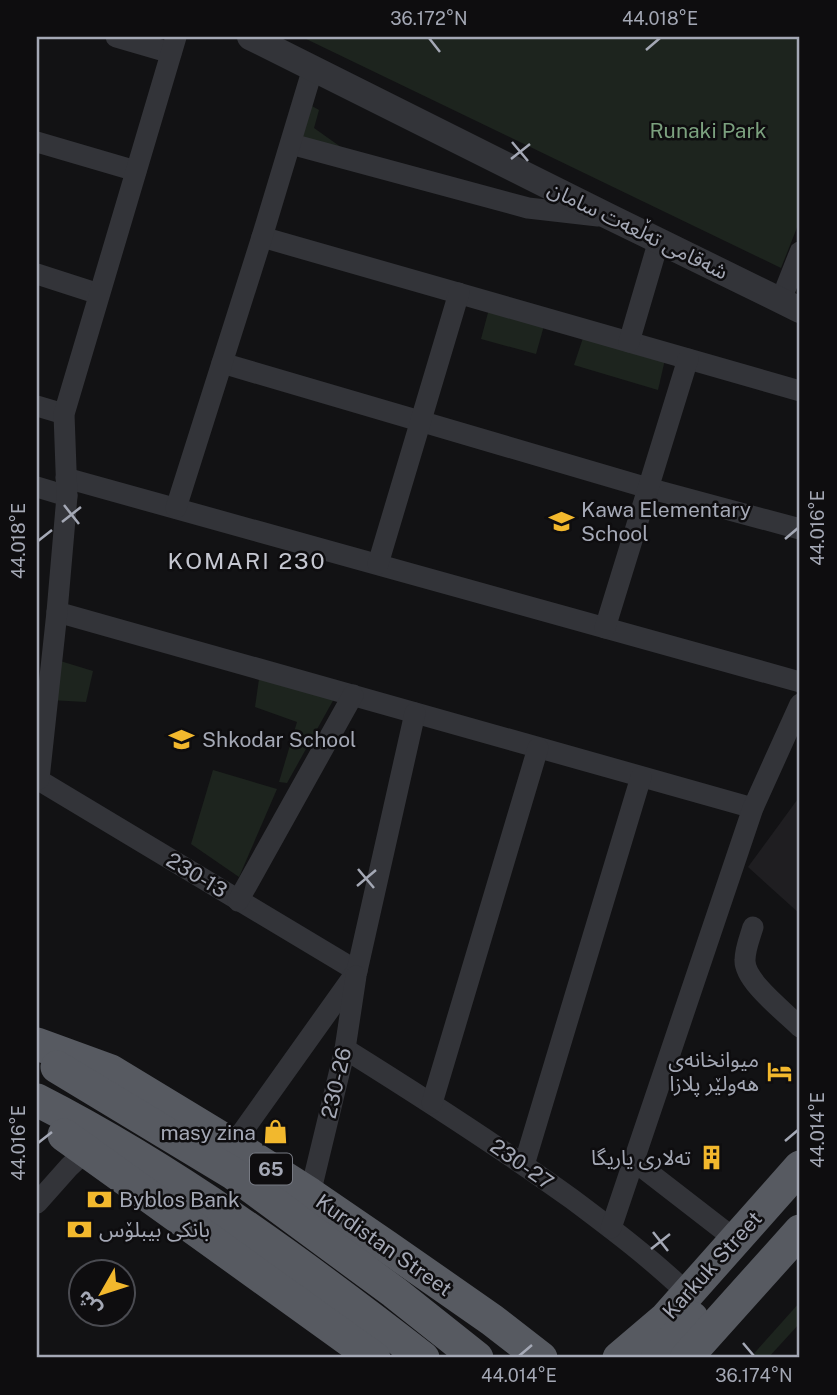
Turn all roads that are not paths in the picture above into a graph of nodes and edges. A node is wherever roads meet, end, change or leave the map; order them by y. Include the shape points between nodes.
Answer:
1 (116, 37) edge
2 (250, 37) edge
3 (173, 45) edge
4 (313, 68) junction
5 (37, 142) edge
6 (290, 144) junction
7 (136, 171) junction
8 (610, 217) junction
9 (262, 237) junction
10 (659, 240) junction
11 (800, 252) edge
12 (37, 274) edge
13 (459, 293) junction
14 (99, 294) junction
15 (790, 305) edge
16 (629, 342) junction
17 (688, 359) junction
18 (222, 363) junction
19 (800, 391) edge
20 (37, 406) edge
21 (64, 414) junction
22 (420, 421) junction
23 (37, 487) edge
24 (67, 487) junction
25 (648, 488) junction
26 (176, 508) junction
27 (800, 529) edge
28 (378, 564) junction
29 (57, 612) junction
30 (604, 628) junction
31 (800, 682) edge
32 (352, 695) junction
33 (800, 704) edge
34 (415, 713) junction
35 (538, 748) junction
36 (641, 777) junction
37 (38, 779) edge
38 (754, 808) junction
39 (238, 901) junction
40 (753, 927) dead end
41 (357, 971) junction
42 (800, 1027) edge
43 (37, 1044) edge
44 (345, 1049) junction
45 (37, 1055) edge
46 (37, 1100) edge
47 (432, 1103) junction
48 (37, 1114) edge
49 (86, 1151) junction
50 (234, 1160) junction
51 (634, 1161) junction
52 (524, 1165) junction
53 (800, 1167) edge
54 (310, 1194) junction
55 (800, 1195) edge
56 (37, 1203) edge
57 (611, 1228) junction
58 (800, 1231) edge
59 (736, 1240) junction
60 (800, 1261) edge
61 (688, 1294) junction
62 (666, 1318) junction
63 (492, 1320) junction
64 (371, 1357) edge
65 (423, 1358) edge
66 (477, 1358) edge
67 (541, 1358) edge
68 (566, 1358) edge
69 (597, 1358) edge
70 (619, 1358) edge
71 (657, 1358) edge
72 (686, 1358) edge
73 (715, 1358) edge

1 - 3 street
2 - 4 street, شەقامی تەڵعەت سامان
3 - 7 street
4 - 6 street
4 - 8 street, شەقامی تەڵعەت سامان
5 - 7 street
6 - 8 street via 528,208
6 - 9 street
7 - 14 street
8 - 10 street, شەقامی تەڵعەت سامان
9 - 13 street
9 - 18 street
10 - 15 street, شەقامی تەڵعەت سامان
10 - 16 street
11 - 15 street
12 - 14 street
13 - 16 street
13 - 22 street
14 - 21 street
16 - 17 street
17 - 19 street
17 - 25 street
18 - 22 street
18 - 26 street
20 - 21 street
21 - 24 street
22 - 25 street
22 - 28 street
23 - 24 street
24 - 26 street
24 - 29 street
25 - 27 street
25 - 30 street
26 - 28 street
28 - 30 street
29 - 32 street
29 - 37 street
30 - 31 street
32 - 34 street
32 - 39 street
33 - 38 street
34 - 35 street
34 - 41 street, 230-26
35 - 36 street
35 - 47 street
36 - 38 street
36 - 52 street
37 - 39 street, 230-13
38 - 51 street
39 - 41 street, 230-13
40 - 42 street via 745,960 748,973
41 - 44 street, 230-26
41 - 50 street
43 - 50 highway, Kurdistan Street / 65 via 111,1071
44 - 47 street, 230-27
44 - 54 street, 230-26
45 - 50 highway, Kurdistan Street / 65
46 - 65 highway via 211,1203
47 - 52 street, 230-27
48 - 49 highway
49 - 56 street
49 - 64 highway
50 - 54 highway, Kurdistan Street / 65
50 - 66 highway, Kurdistan Street / 65
51 - 57 street
51 - 59 street
52 - 57 street, 230-27
53 - 59 highway, Karkuk Street
54 - 63 highway, Kurdistan Street / 65
55 - 71 highway, Karkuk Street
57 - 61 street, 230-27
58 - 72 highway, Karkuk Street
59 - 61 highway, Karkuk Street
60 - 73 highway
61 - 62 highway, Karkuk Street
62 - 69 highway
62 - 70 highway, Karkuk Street
63 - 67 highway, Kurdistan Street / 65
63 - 68 highway

